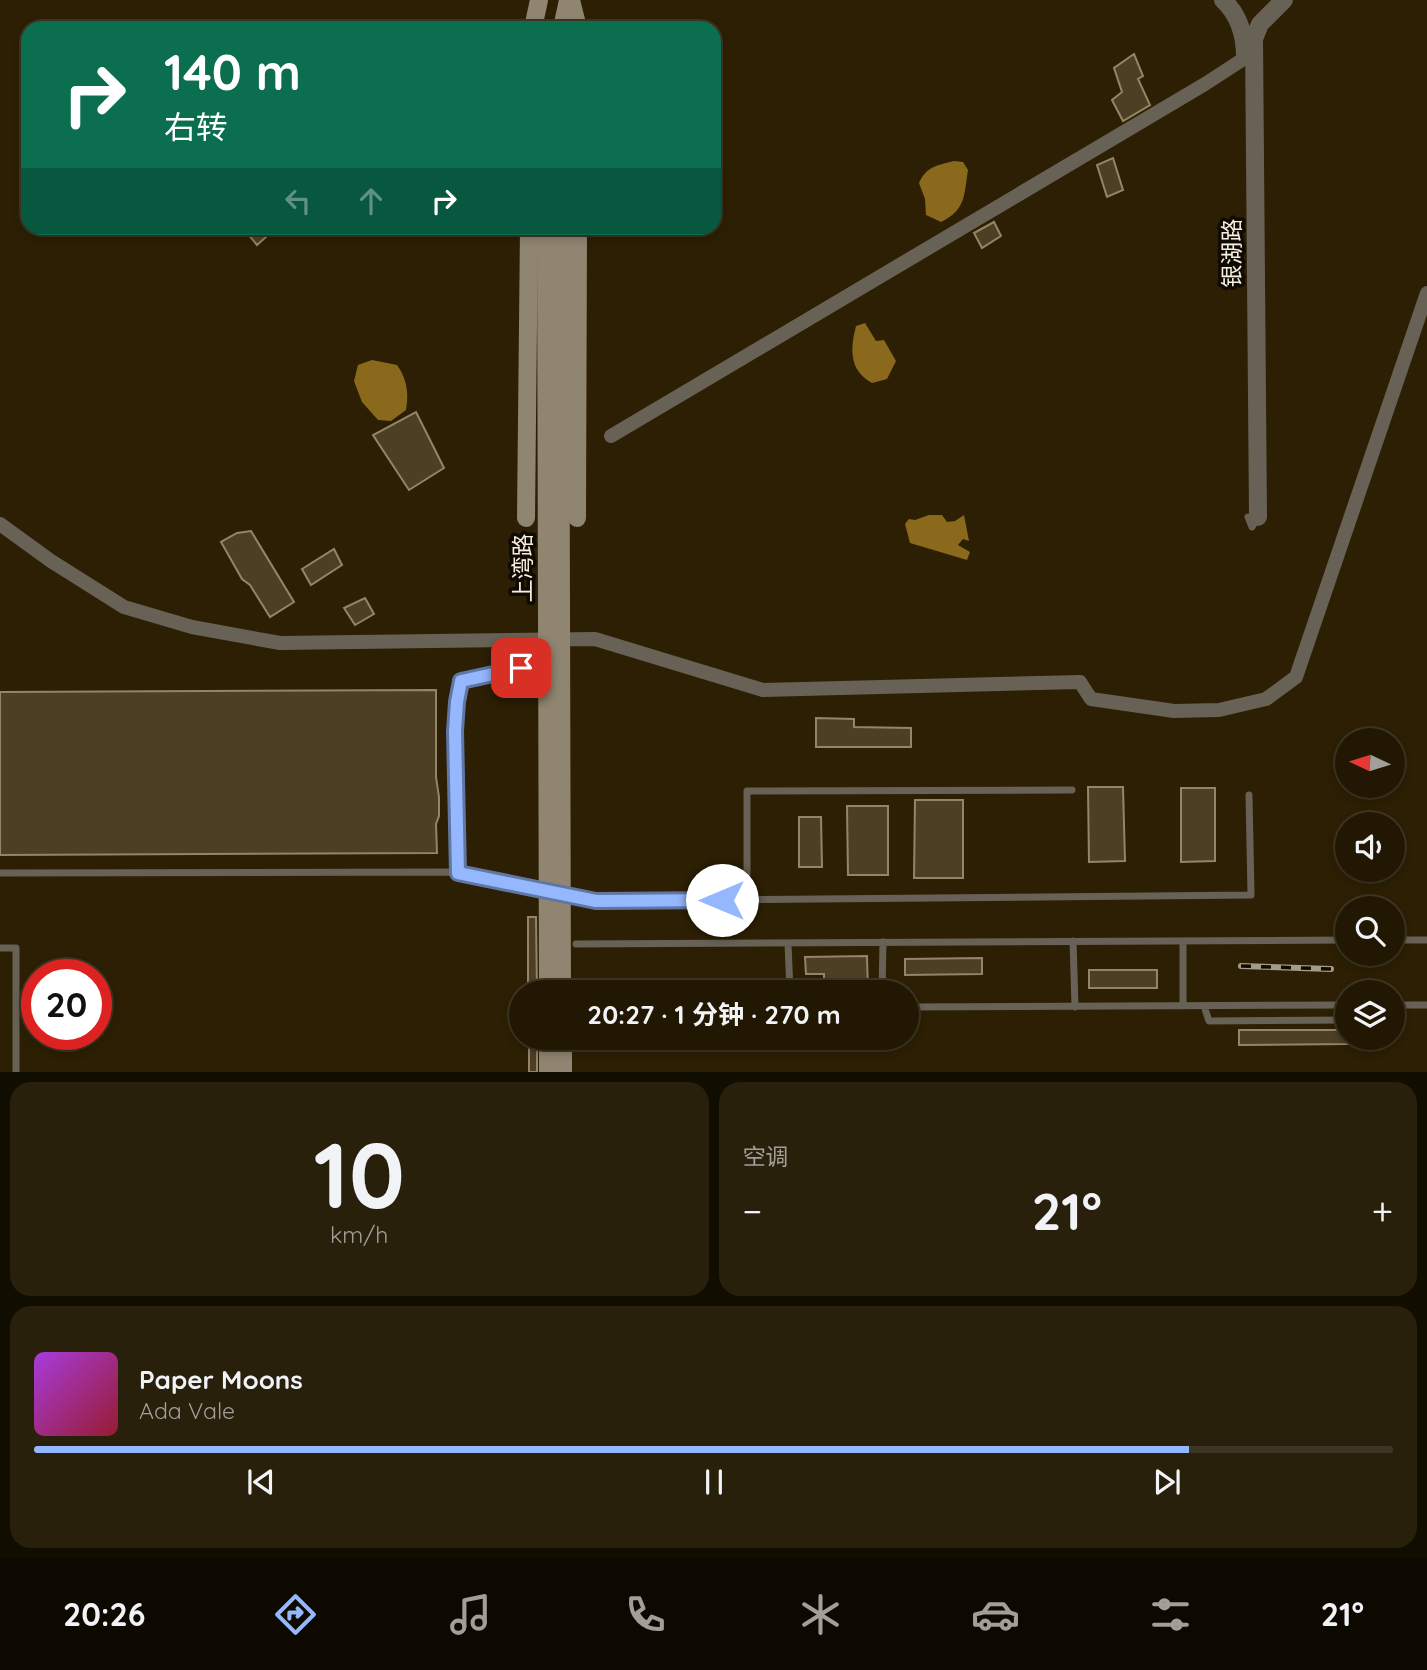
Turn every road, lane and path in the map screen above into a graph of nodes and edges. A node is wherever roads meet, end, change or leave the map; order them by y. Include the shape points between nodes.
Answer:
1 (540, 0) edge
2 (570, 0) edge
3 (1223, 0) edge
4 (1284, 0) edge
5 (535, 21) edge
6 (544, 21) edge
7 (564, 21) edge
8 (576, 21) edge
9 (1245, 58) junction
10 (529, 235) edge
11 (545, 235) edge
12 (560, 235) edge
13 (578, 235) edge
14 (1427, 293) edge
15 (611, 436) dead end
16 (526, 517) joint
17 (577, 517) joint
18 (0, 524) edge
19 (521, 668) dead end
20 (1072, 790) dead end
21 (1250, 795) dead end
22 (0, 873) edge
23 (458, 873) junction
24 (747, 900) junction
25 (1335, 940) edge
26 (1405, 940) edge
27 (1427, 940) edge
28 (1073, 941) junction
29 (1183, 941) junction
30 (883, 942) junction
31 (788, 943) junction
32 (576, 944) dead end
33 (0, 948) edge
34 (548, 980) edge
35 (562, 980) edge
36 (790, 980) edge
37 (882, 980) edge
38 (1335, 1005) edge
39 (1405, 1005) edge
40 (1427, 1005) edge
41 (1183, 1006) junction
42 (1204, 1006) junction
43 (919, 1007) edge
44 (1075, 1007) junction
45 (1335, 1020) edge
46 (548, 1050) edge
47 (563, 1050) edge
48 (16, 1072) edge
49 (548, 1072) edge
50 (563, 1072) edge

1 - 5 main road
1 - 6 main road
2 - 7 main road
2 - 8 main road
3 - 9 street, 银湖路 via 1243,32
4 - 9 street, 银湖路 via 1260,24 1254,39 1253,517
9 - 15 street
10 - 16 main road, 上湾路
11 - 34 main road, 上湾路, bridge
12 - 35 main road, 上湾路, bridge
13 - 17 main road
14 - 18 street via 1296,677 1266,699 1219,710 1174,711 1091,699 1080,682 763,690 595,639 280,643 253,639 124,607
16 - 17 lane via 536,524 572,523
19 - 23 lane via 461,681 455,731
20 - 24 lane via 747,791
21 - 24 lane via 1251,895
22 - 23 lane
23 - 24 lane via 596,901
25 - 29 lane
26 - 27 lane
28 - 29 lane
28 - 30 lane
28 - 44 lane
29 - 41 lane
30 - 31 lane
30 - 37 lane
31 - 32 lane
31 - 36 lane
33 - 48 lane via 16,948
38 - 42 lane
39 - 40 lane
41 - 42 lane
41 - 44 lane
42 - 45 lane via 1209,1021
43 - 44 lane
46 - 49 main road
47 - 50 main road

